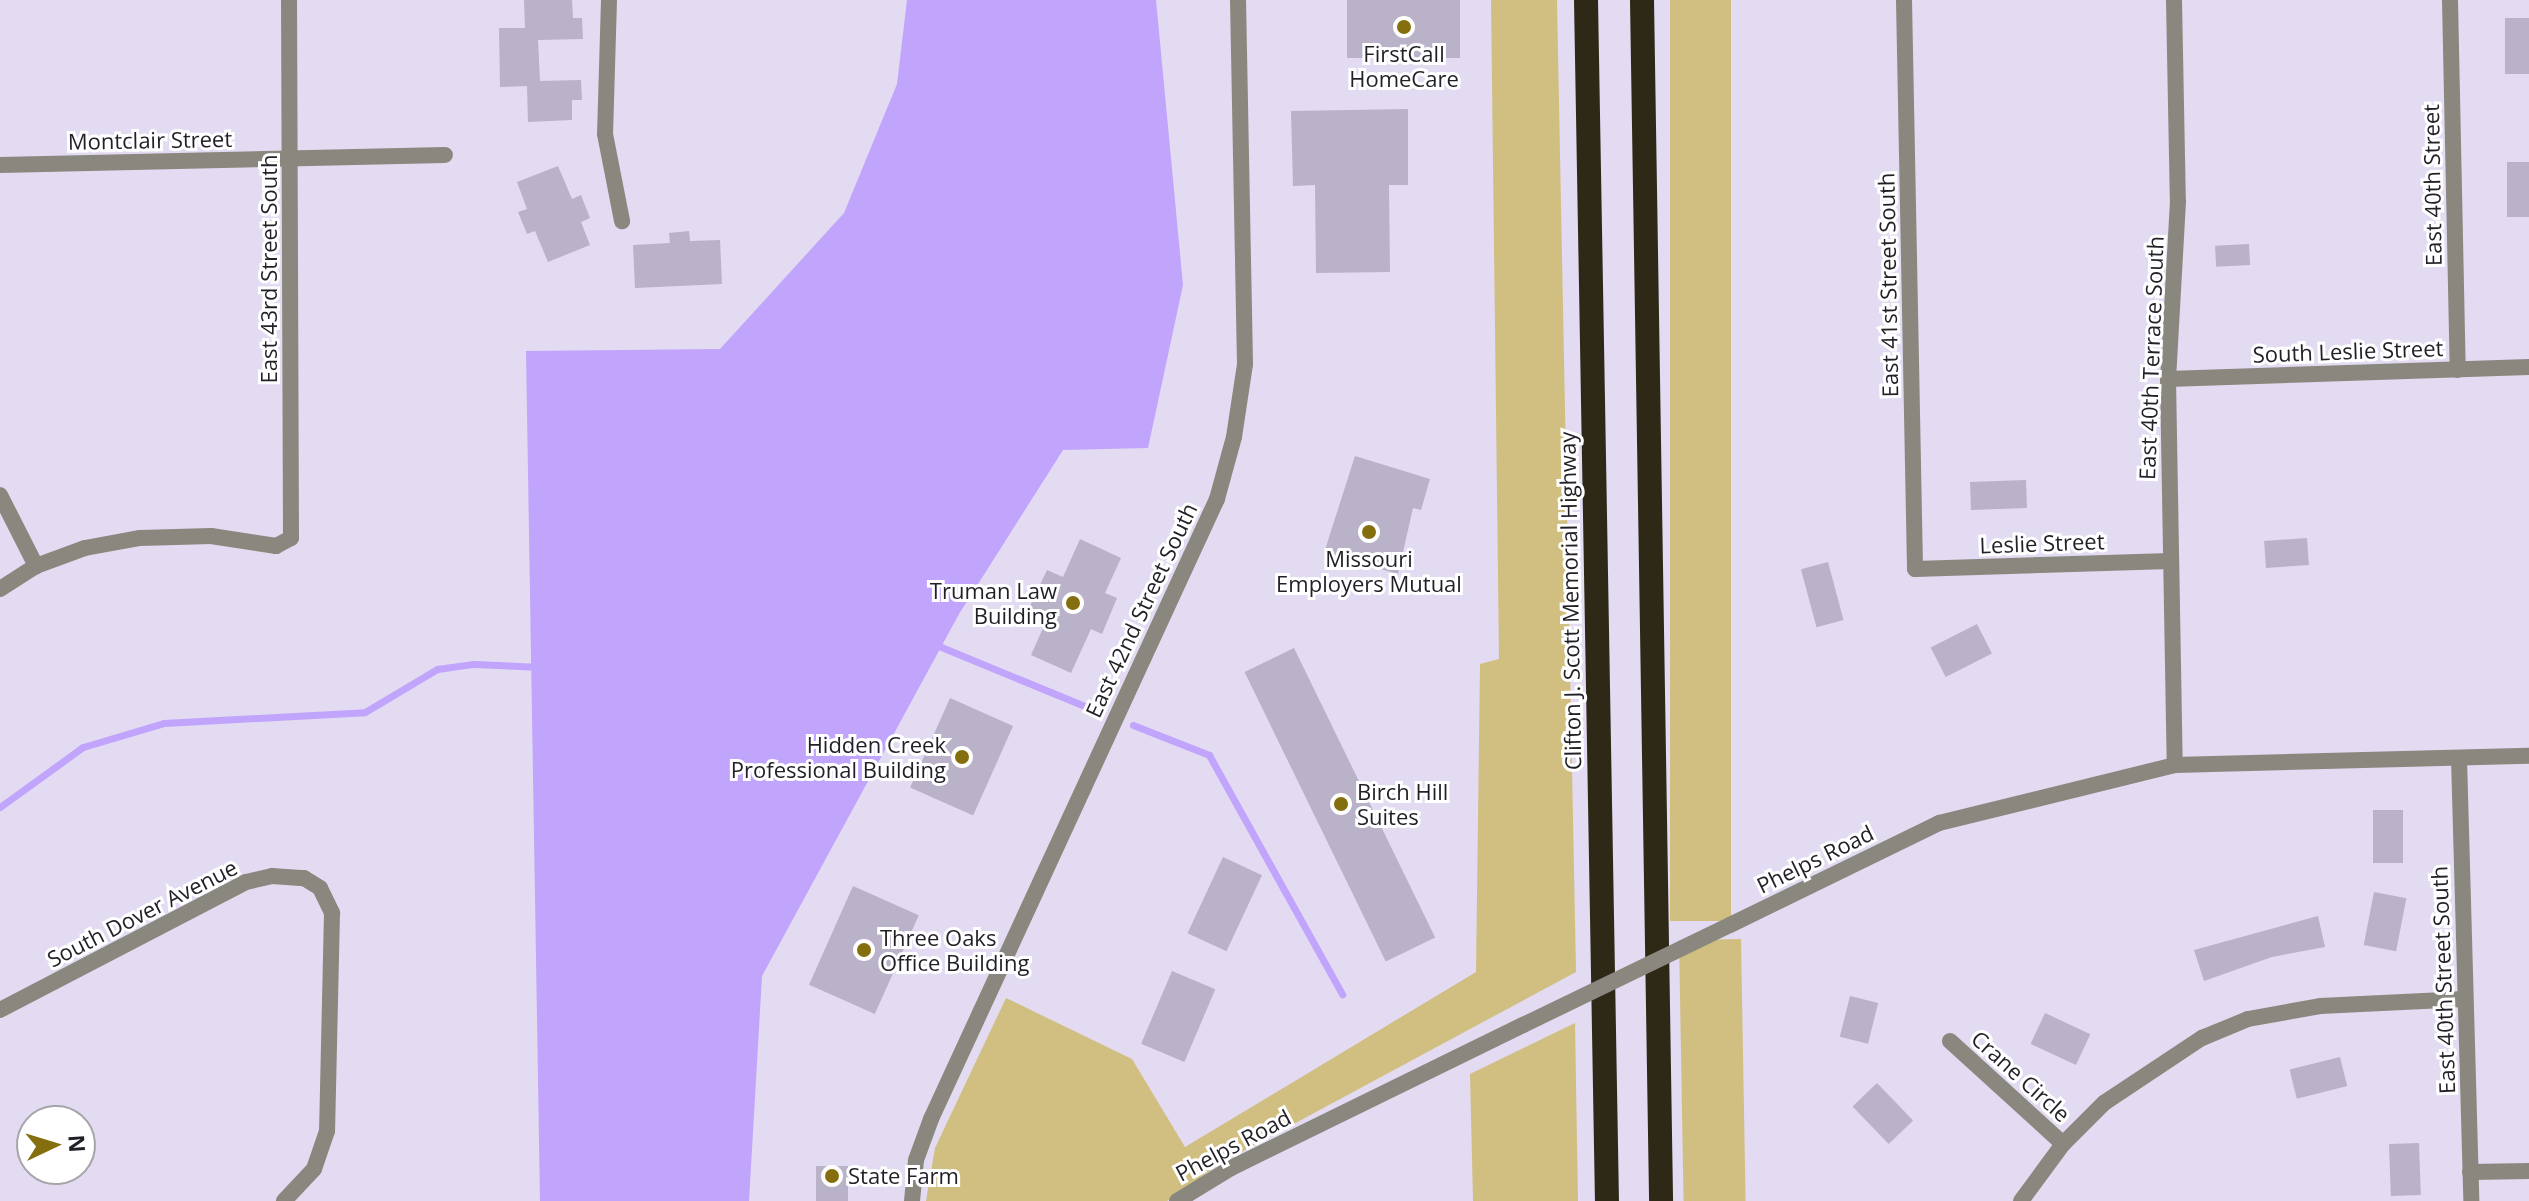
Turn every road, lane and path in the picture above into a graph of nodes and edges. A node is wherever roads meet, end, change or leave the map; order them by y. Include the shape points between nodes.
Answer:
1 (289, 0) edge
2 (609, 0) edge
3 (1238, 0) edge
4 (1586, 0) edge
5 (1642, 0) edge
6 (1904, 0) edge
7 (2174, 0) edge
8 (2450, 0) edge
9 (445, 155) dead end
10 (291, 158) junction
11 (0, 165) edge
12 (622, 221) dead end
13 (2529, 367) edge
14 (2458, 370) junction
15 (2168, 379) junction
16 (0, 495) edge
17 (2170, 561) junction
18 (36, 566) junction
19 (1915, 569) joint
20 (0, 589) edge
21 (2529, 756) edge
22 (2459, 758) junction
23 (2175, 765) junction
24 (2465, 999) junction
25 (0, 1010) edge
26 (1950, 1041) dead end
27 (2063, 1144) junction
28 (2529, 1171) edge
29 (2470, 1172) junction
30 (284, 1201) edge
31 (912, 1201) edge
32 (1177, 1201) edge
33 (1607, 1201) edge
34 (1661, 1201) edge
35 (2021, 1201) edge
36 (2471, 1201) edge

1 - 10 street, East 43rd Street South
2 - 12 street via 605,134
3 - 31 street, East 42nd Street South via 1245,364 1234,437 1217,499 931,1119 916,1160
4 - 33 highway, Clifton J. Scott Memorial Highway
5 - 34 highway
6 - 19 street, East 41st Street South
7 - 15 street, East 40th Terrace South via 2178,201
8 - 14 street, East 40th Street
9 - 10 street, Montclair Street
10 - 11 street, Montclair Street
10 - 18 street, East 43rd Street South via 291,538 276,546 211,536 140,538
13 - 14 street, South Leslie Street
14 - 15 street, South Leslie Street
15 - 17 street, East 40th Terrace South
16 - 18 street
17 - 19 street, Leslie Street
17 - 23 street, East 40th Terrace South
18 - 20 street
21 - 22 street, Phelps Road
22 - 23 street, Phelps Road
22 - 24 street, East 40th Street South
23 - 32 street, Phelps Road, bridge via 1939,823 1231,1168
24 - 27 street via 2361,1002 2248,1019 2156,1065 2104,1103
24 - 29 street, East 40th Street South
25 - 30 street, South Dover Avenue via 246,882 272,876 310,881 320,888 332,913 327,1131 316,1160
26 - 27 street, Crane Circle
27 - 35 street
28 - 29 street
29 - 36 street, East 40th Street South

